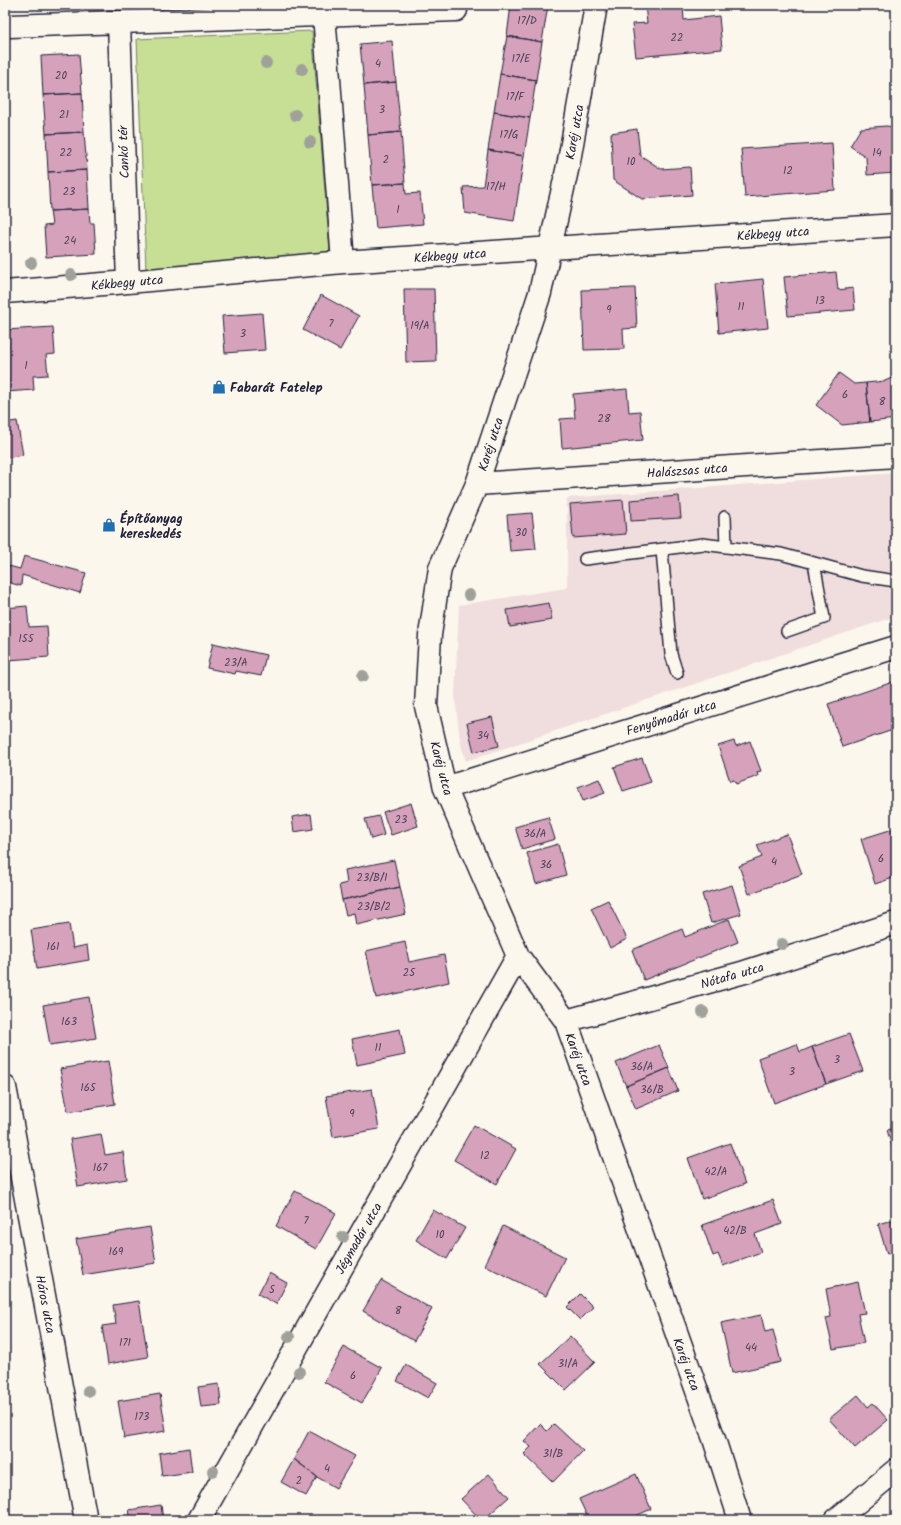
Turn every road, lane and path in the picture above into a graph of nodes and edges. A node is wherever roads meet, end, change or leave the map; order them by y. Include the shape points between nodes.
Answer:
1 (596, 5) edge
2 (456, 10) dead end
3 (236, 11) edge
4 (324, 14) junction
5 (119, 22) junction
6 (10, 26) dead end
7 (896, 225) edge
8 (551, 248) junction
9 (343, 262) junction
10 (128, 282) junction
11 (5, 292) edge
12 (896, 456) edge
13 (477, 484) junction
14 (725, 517) dead end
15 (726, 547) junction
16 (662, 550) junction
17 (586, 559) dead end
18 (814, 563) junction
19 (896, 581) edge
20 (787, 632) dead end
21 (896, 647) edge
22 (677, 673) dead end
23 (445, 788) junction
24 (896, 923) edge
25 (518, 956) junction
26 (566, 1022) junction
27 (5, 1087) edge
28 (896, 1470) edge
29 (86, 1520) edge
30 (199, 1520) edge
31 (740, 1520) edge
32 (836, 1520) edge

1 - 8 street, Karéj utca
2 - 4 street
3 - 4 street
3 - 5 street
4 - 9 street
5 - 6 street
5 - 10 street, Cankó tér
7 - 8 street, Kékbegy utca
8 - 9 street, Kékbegy utca
8 - 13 street, Karéj utca via 540,294
9 - 10 street, Kékbegy utca
10 - 11 street, Kékbegy utca
12 - 13 street, Halászsas utca
13 - 23 street, Karéj utca via 440,568 430,635 426,706
14 - 15 lane
15 - 16 lane via 703,544
15 - 18 lane via 781,554
16 - 17 lane
16 - 22 lane via 671,654
18 - 19 lane via 862,576
18 - 20 lane via 824,618
21 - 23 street, Fenyőmadár utca
23 - 25 street, Karéj utca
24 - 26 street, Nótafa utca via 745,972
25 - 26 street, Karéj utca
25 - 30 street, Jégmadár utca
26 - 31 street, Karéj utca via 713,1436
27 - 29 street, Háros utca
28 - 32 street

